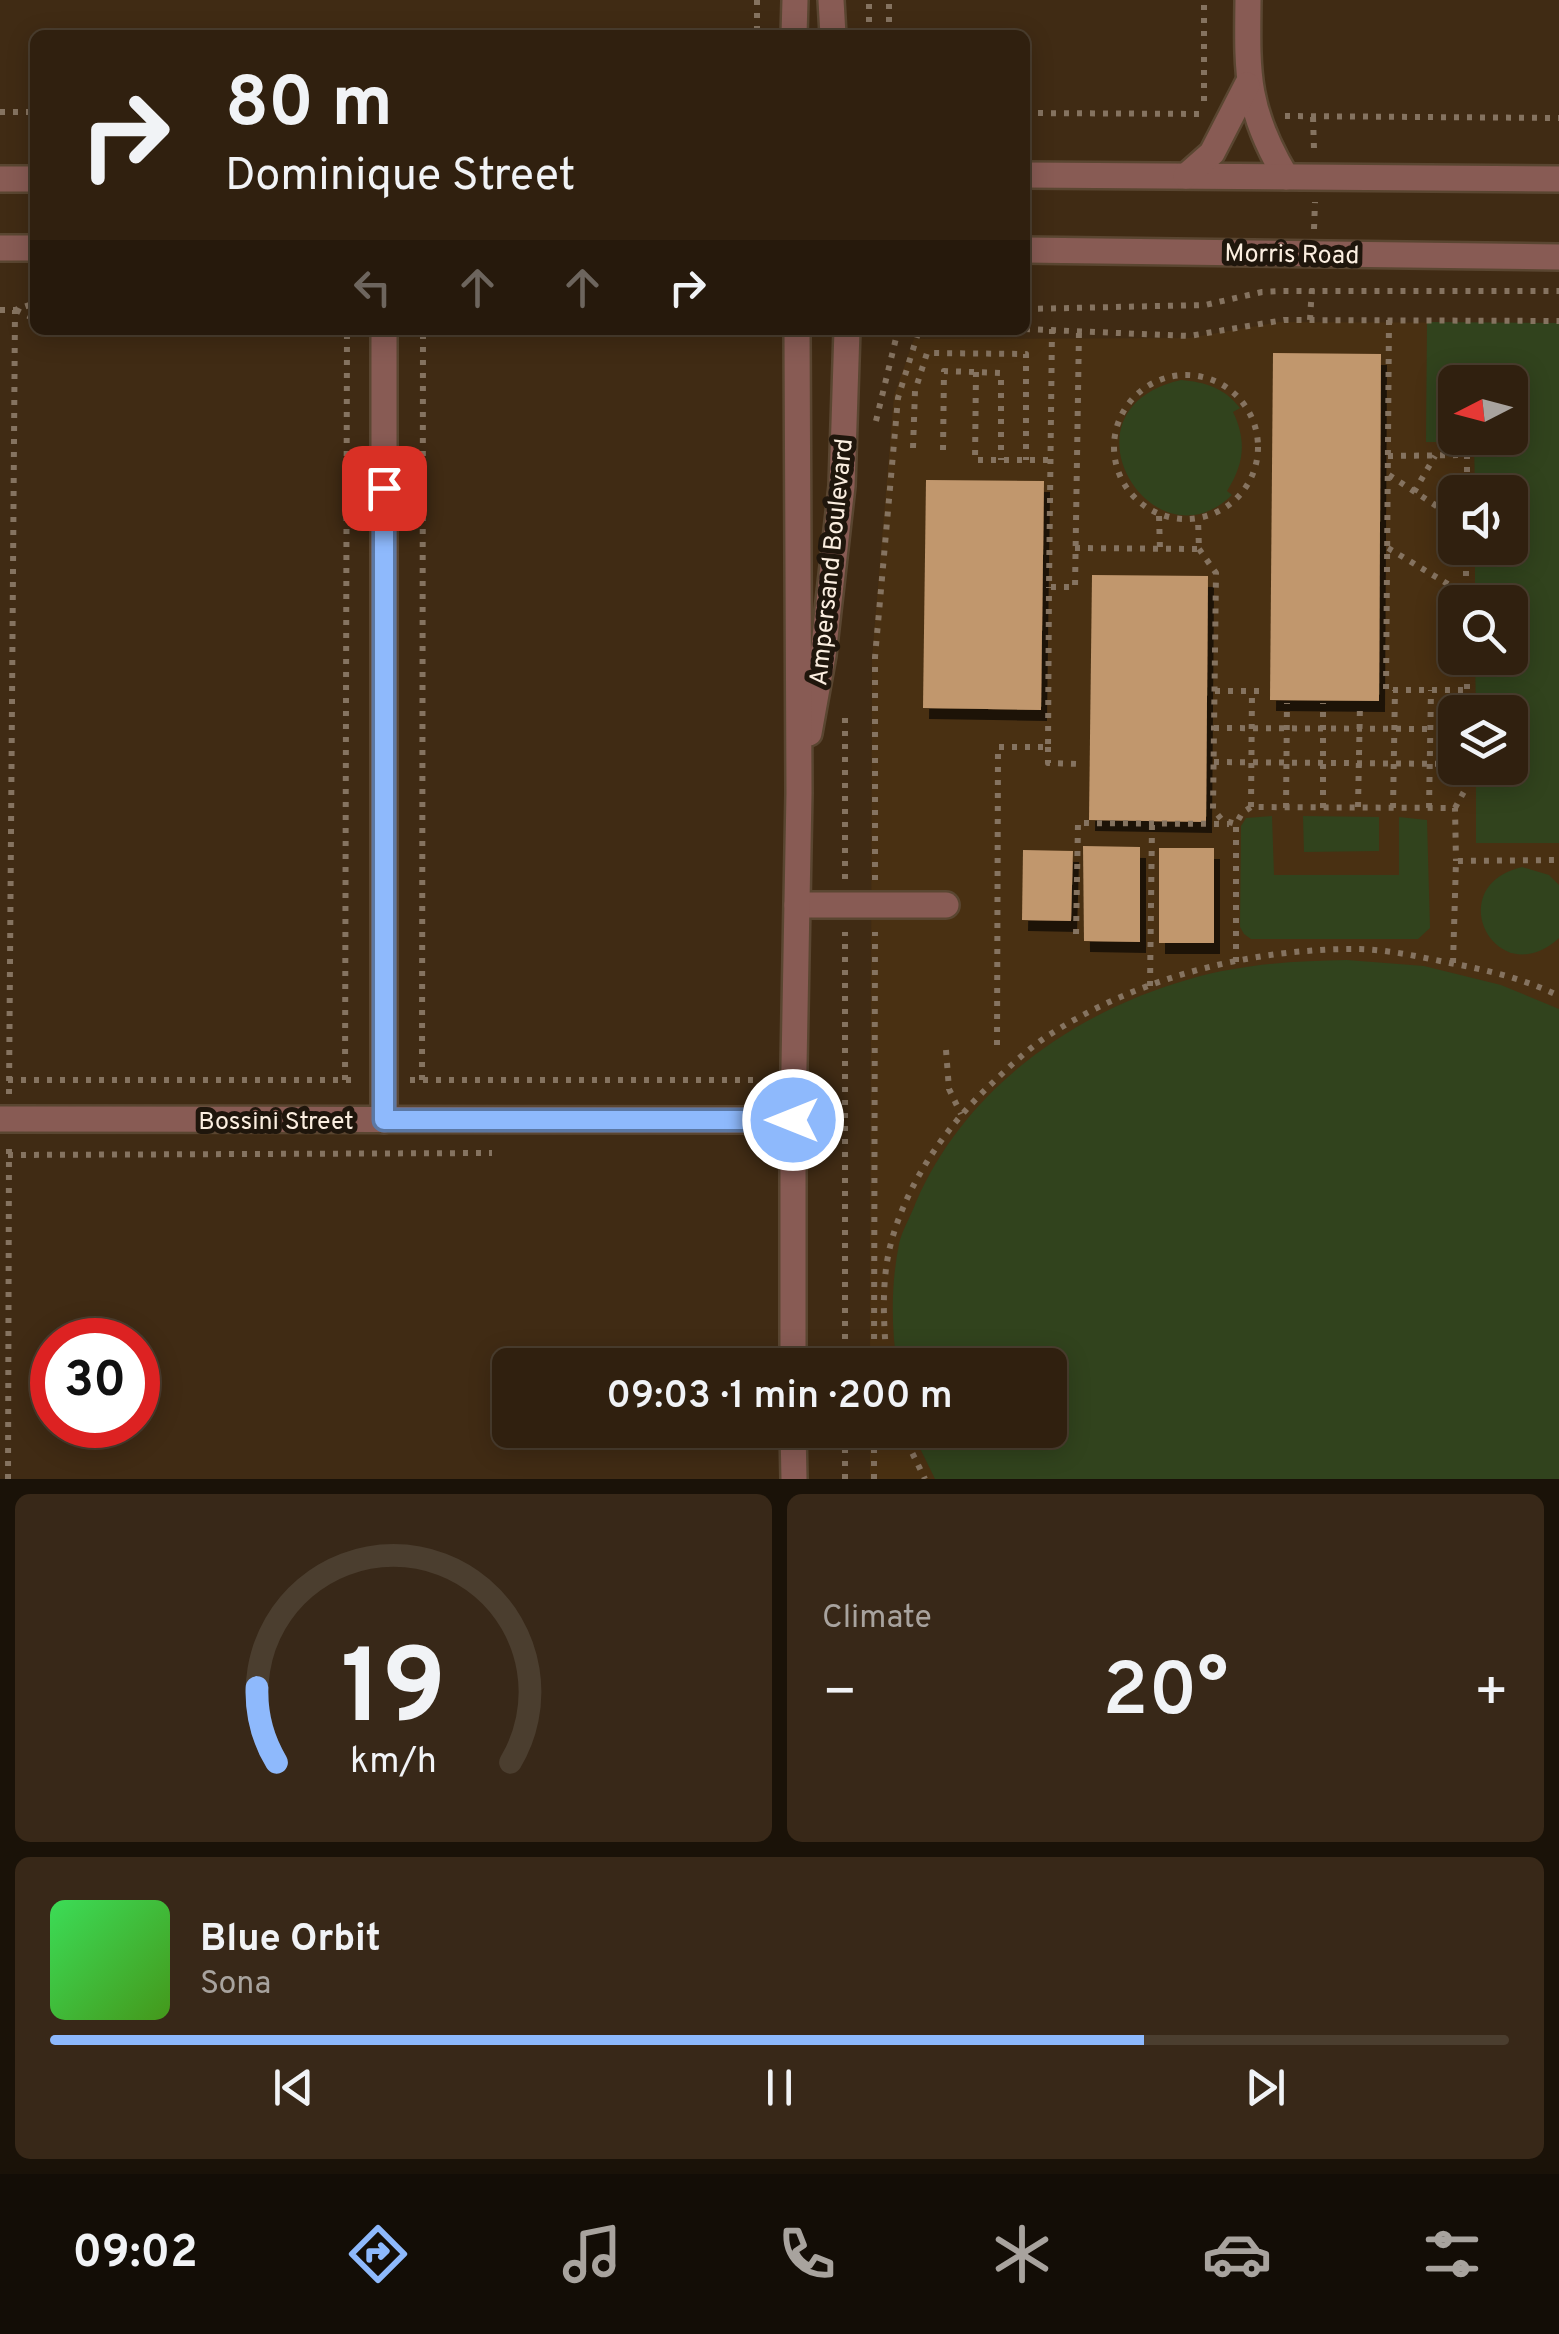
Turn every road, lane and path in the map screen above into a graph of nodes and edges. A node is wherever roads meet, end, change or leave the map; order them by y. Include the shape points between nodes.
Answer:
1 (757, 0) edge
2 (795, 0) edge
3 (831, 0) edge
4 (869, 0) edge
5 (889, 0) edge
6 (1204, 0) edge
7 (1248, 0) edge
8 (757, 30) edge
9 (794, 30) edge
10 (833, 30) edge
11 (869, 30) edge
12 (889, 30) edge
13 (0, 112) edge
14 (30, 112) edge
15 (1030, 113) edge
16 (1204, 114) junction
17 (1246, 114) junction
18 (1313, 116) junction
19 (1559, 118) edge
20 (1030, 175) edge
21 (1186, 176) junction
22 (1286, 177) junction
23 (1313, 177) junction
24 (0, 179) edge
25 (30, 179) edge
26 (1559, 179) edge
27 (0, 248) edge
28 (30, 248) edge
29 (1030, 250) edge
30 (1314, 254) junction
31 (1559, 257) edge
32 (1312, 291) junction
33 (1559, 291) edge
34 (30, 305) edge
35 (0, 310) edge
36 (15, 310) junction
37 (1030, 310) edge
38 (30, 317) edge
39 (1310, 320) junction
40 (1389, 320) junction
41 (1559, 321) edge
42 (1030, 330) edge
43 (1052, 330) junction
44 (1079, 330) junction
45 (348, 335) edge
46 (384, 335) edge
47 (423, 335) edge
48 (797, 335) edge
49 (847, 335) edge
50 (897, 335) edge
51 (917, 335) edge
52 (976, 372) junction
53 (874, 432) dead end
54 (913, 448) dead end
55 (943, 450) dead end
56 (1388, 456) junction
57 (1435, 456) junction
58 (1000, 460) junction
59 (1026, 460) junction
60 (1051, 460) junction
61 (1388, 474) junction
62 (1466, 475) edge
63 (1414, 492) junction
64 (1438, 507) edge
65 (1159, 516) junction
66 (1198, 520) junction
67 (1076, 548) junction
68 (1387, 548) junction
69 (1160, 549) junction
70 (1199, 549) junction
71 (1444, 585) edge
72 (1049, 587) junction
73 (1467, 675) edge
74 (1395, 690) junction
75 (1431, 690) junction
76 (1467, 690) junction
77 (1215, 691) junction
78 (1252, 691) junction
79 (1266, 692) dead end
80 (846, 694) dead end
81 (1467, 695) edge
82 (1287, 703) dead end
83 (1323, 704) dead end
84 (1360, 704) dead end
85 (1214, 728) junction
86 (1252, 728) junction
87 (1286, 728) junction
88 (1323, 728) junction
89 (1394, 728) junction
90 (1359, 729) junction
91 (1430, 729) junction
92 (1048, 747) junction
93 (1214, 762) junction
94 (1251, 762) junction
95 (1286, 762) junction
96 (1323, 763) junction
97 (1358, 763) junction
98 (1394, 763) junction
99 (1080, 764) dead end
100 (1430, 764) junction
101 (1438, 764) edge
102 (1464, 785) edge
103 (799, 793) junction
104 (1251, 808) junction
105 (1286, 808) junction
106 (1323, 808) junction
107 (1358, 808) junction
108 (1393, 808) junction
109 (1430, 808) junction
110 (1455, 808) junction
111 (1152, 824) junction
112 (1236, 824) junction
113 (1456, 860) junction
114 (1559, 860) edge
115 (797, 905) junction
116 (846, 905) junction
117 (874, 905) junction
118 (946, 905) dead end
119 (1076, 934) dead end
120 (1236, 962) junction
121 (1453, 963) junction
122 (1150, 986) junction
123 (1559, 996) edge
124 (997, 1045) dead end
125 (946, 1050) dead end
126 (345, 1080) dead end
127 (422, 1080) dead end
128 (961, 1114) junction
129 (5, 1119) edge
130 (384, 1120) junction
131 (793, 1120) junction
132 (502, 1152) dead end
133 (8, 1155) junction
134 (793, 1348) edge
135 (845, 1348) edge
136 (874, 1348) edge
137 (885, 1348) edge
138 (793, 1448) edge
139 (845, 1448) edge
140 (874, 1448) edge
141 (910, 1448) edge
142 (8, 1479) edge
143 (794, 1479) edge
144 (845, 1479) edge
145 (874, 1479) edge
146 (925, 1479) edge

1 - 8 path
2 - 9 street
3 - 10 street
4 - 11 path
5 - 12 path
6 - 16 path
7 - 17 street
13 - 14 path
15 - 16 path
16 - 17 path
17 - 18 path
17 - 21 street
17 - 22 street
18 - 19 path
18 - 23 path
20 - 21 street
21 - 22 street
22 - 23 street
23 - 26 street
23 - 30 path
24 - 25 street
27 - 28 street
29 - 30 street, Morris Road
30 - 31 street, Morris Road
30 - 32 path
32 - 33 path
32 - 37 path via 1262,292 1205,305
32 - 39 path
34 - 36 path
35 - 36 path
36 - 38 path
36 - 129 path
39 - 40 path
39 - 44 path via 1189,336
40 - 41 path
40 - 56 path
42 - 43 path
43 - 44 path
43 - 60 path
44 - 67 path
45 - 126 path
46 - 130 street
47 - 127 path
48 - 103 street, Ampersand Boulevard
49 - 103 street, Ampersand Boulevard via 842,486
50 - 53 path
51 - 117 path via 898,398 875,657
52 - 55 path via 944,372
52 - 58 path via 1001,373
52 - 58 path via 975,460
54 - 59 path via 914,391 927,354 1026,354
56 - 57 path
56 - 61 path
57 - 62 path via 1466,456
57 - 63 path
58 - 59 path
59 - 60 path
60 - 72 path
61 - 63 path
61 - 68 path
63 - 64 path
65 - 66 path
65 - 66 path via 1140,505 1121,478 1113,447 1116,425 1142,390 1182,374 1204,377 1241,400 1258,440 1254,472 1237,500
65 - 69 path
66 - 70 path
67 - 69 path
67 - 72 path via 1075,587
68 - 71 path
68 - 74 path via 1386,690
69 - 70 path
70 - 77 path via 1216,573
72 - 92 path
73 - 76 path
74 - 75 path
74 - 89 path
75 - 76 path
75 - 91 path
76 - 81 path
77 - 78 path
77 - 85 path
78 - 79 path
78 - 86 path
80 - 116 path
82 - 87 path
83 - 88 path
84 - 90 path
85 - 86 path
85 - 93 path
86 - 87 path
86 - 94 path
87 - 88 path
87 - 95 path
88 - 90 path
88 - 96 path
89 - 90 path
89 - 91 path
89 - 98 path
90 - 97 path
91 - 100 path
92 - 99 path via 1048,763
92 - 124 path via 998,747
93 - 94 path
93 - 112 path via 1213,809
94 - 95 path
94 - 104 path
95 - 96 path
95 - 105 path
96 - 97 path
96 - 106 path
97 - 98 path
97 - 107 path
98 - 100 path
98 - 108 path
100 - 101 path
100 - 109 path
102 - 110 path
103 - 115 street, Ampersand Boulevard
104 - 105 path
104 - 112 path
105 - 106 path
106 - 107 path
107 - 108 path
108 - 109 path
109 - 110 path
110 - 113 path
111 - 112 path
111 - 119 path via 1078,823
111 - 122 path
112 - 120 path
113 - 114 path
113 - 121 path
115 - 116 street
115 - 131 street, Ampersand Boulevard
116 - 117 street
116 - 135 path
117 - 118 street
117 - 136 path
120 - 121 path via 1360,949
120 - 122 path
121 - 123 path
122 - 128 path via 1046,1036
125 - 128 path via 948,1089
128 - 137 path via 904,1206 889,1251
129 - 130 street, Bossini Street
129 - 133 path
130 - 131 street, Bossini Street
131 - 134 street, Ampersand Boulevard
132 - 133 path
133 - 142 path
138 - 143 street
139 - 144 path
140 - 145 path
141 - 146 path

